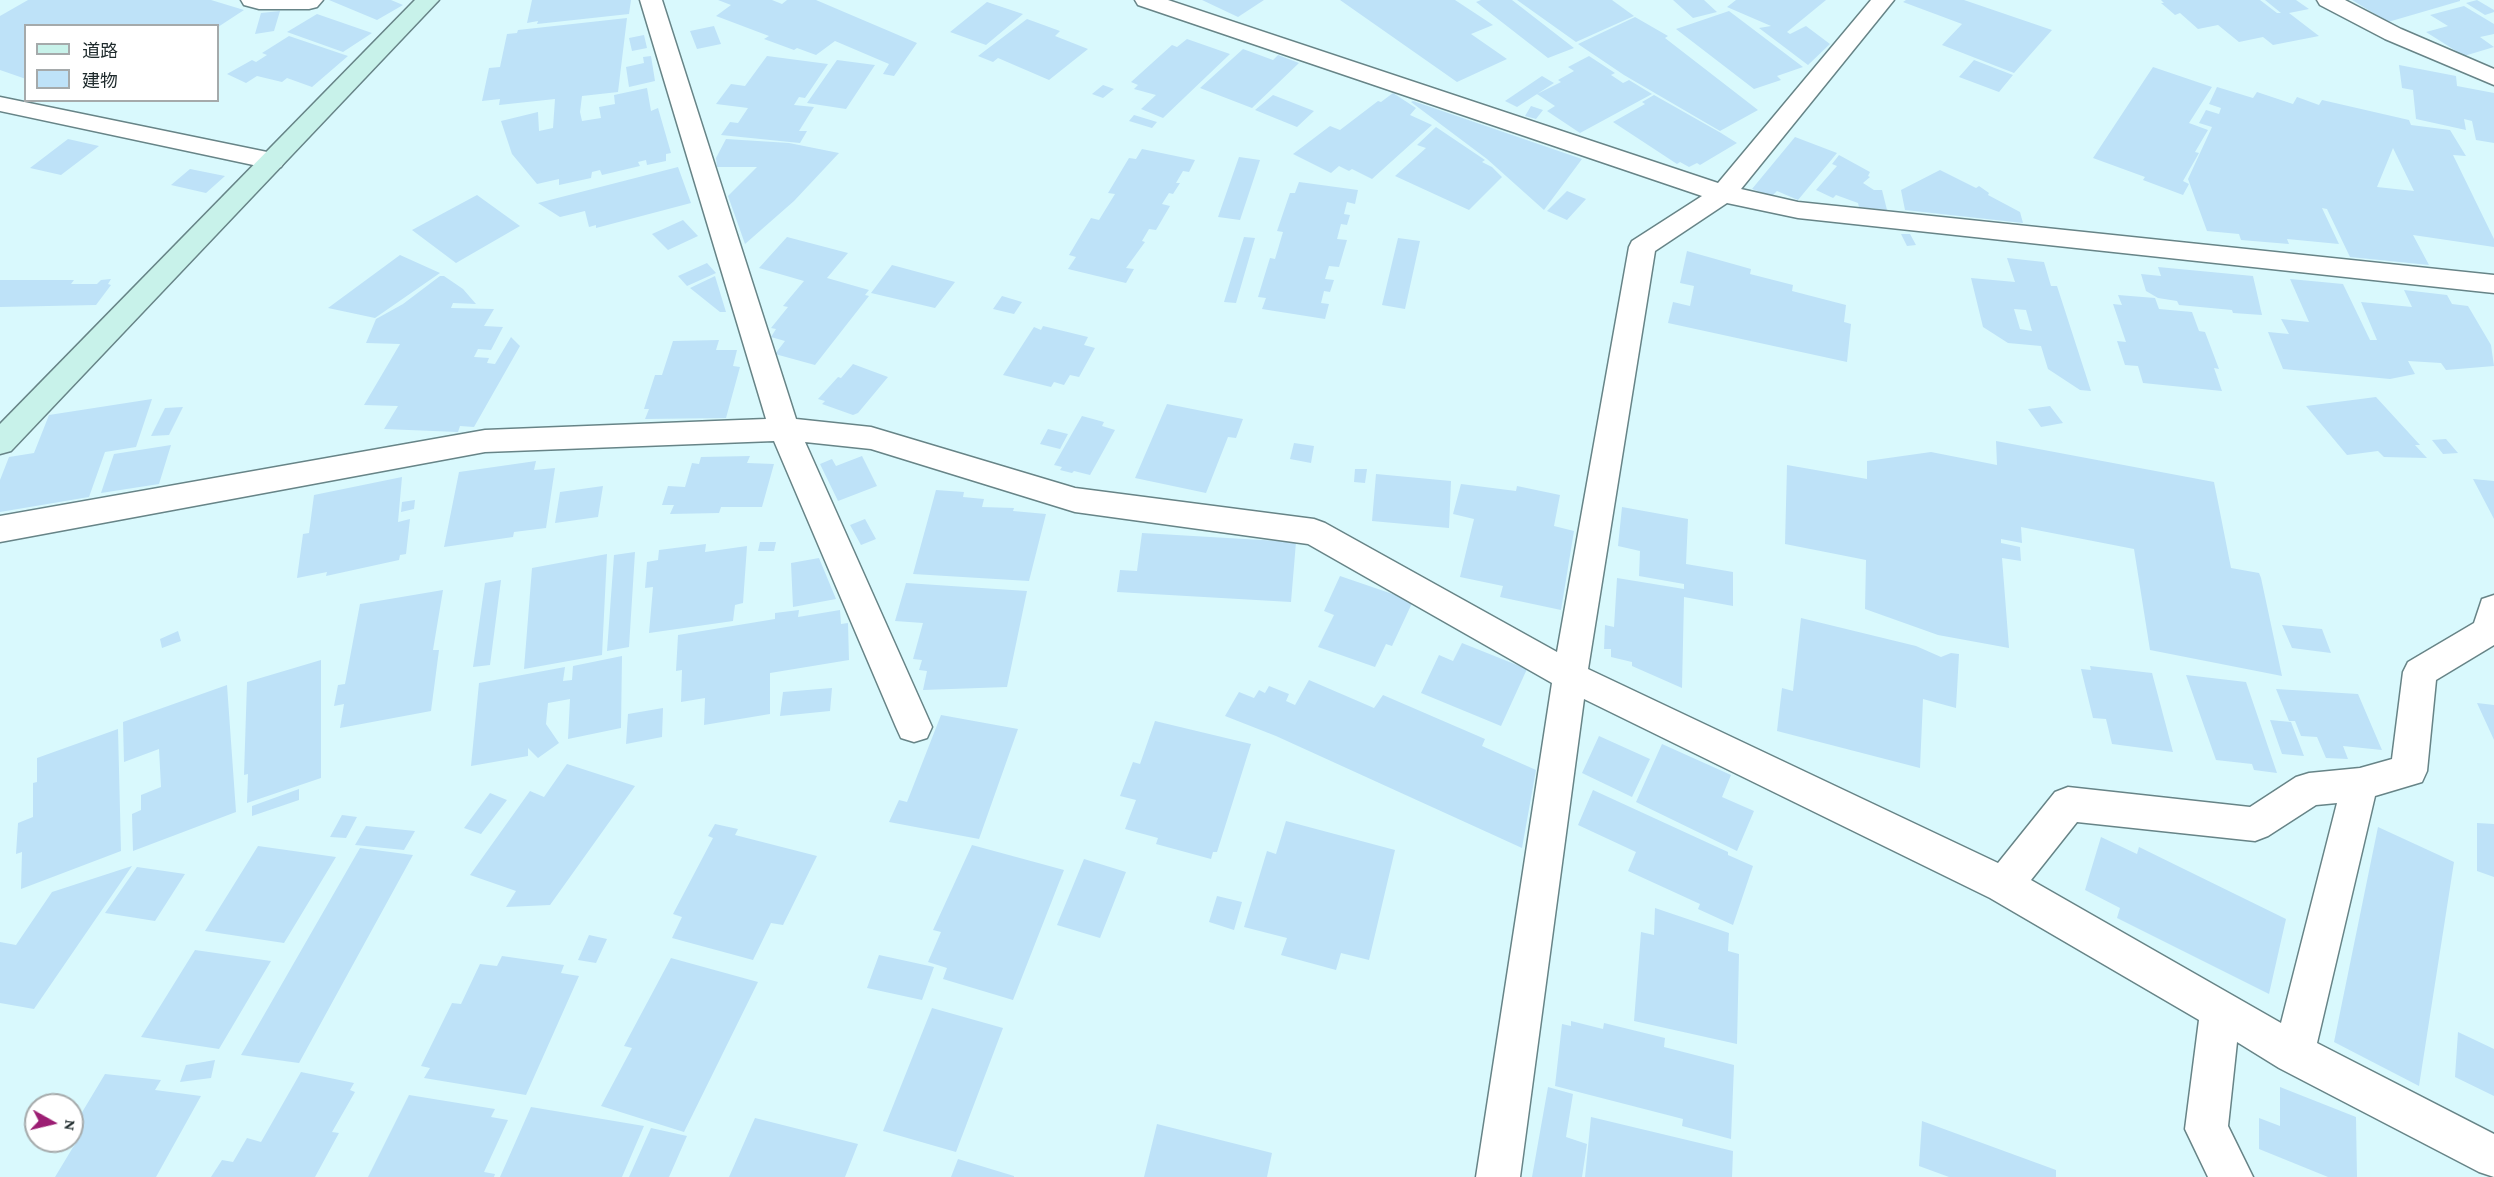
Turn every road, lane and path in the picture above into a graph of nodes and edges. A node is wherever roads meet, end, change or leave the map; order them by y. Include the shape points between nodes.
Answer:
1 (252, 0) edge
2 (312, 0) edge
3 (428, 0) edge
4 (651, 0) edge
5 (1146, 0) edge
6 (1883, 0) edge
7 (2328, 0) edge
8 (2494, 78) edge
9 (0, 104) edge
10 (272, 161) junction
11 (1723, 194) junction
12 (2494, 284) edge
13 (784, 429) junction
14 (0, 442) edge
15 (0, 529) edge
16 (2494, 609) edge
17 (1570, 676) junction
18 (914, 727) dead end
19 (2360, 784) junction
20 (2004, 885) junction
21 (2220, 1010) junction
22 (2294, 1053) junction
23 (2494, 1157) edge
24 (1498, 1177) edge
25 (2231, 1177) edge

1 - 2 street
3 - 10 street
4 - 13 street
5 - 11 street
6 - 11 street
7 - 8 street via 2393,34
9 - 10 street
10 - 14 street
11 - 12 street via 1798,210
11 - 17 street via 1642,247
13 - 15 street via 485,441
13 - 17 street via 872,438 1075,500 1314,532
13 - 18 street
16 - 19 street via 2489,631 2420,672 2409,771
17 - 20 street
17 - 24 street
19 - 20 street via 2308,789 2255,824 2068,804
19 - 22 street
20 - 21 street
21 - 22 street
21 - 25 street via 2206,1129
22 - 23 street

